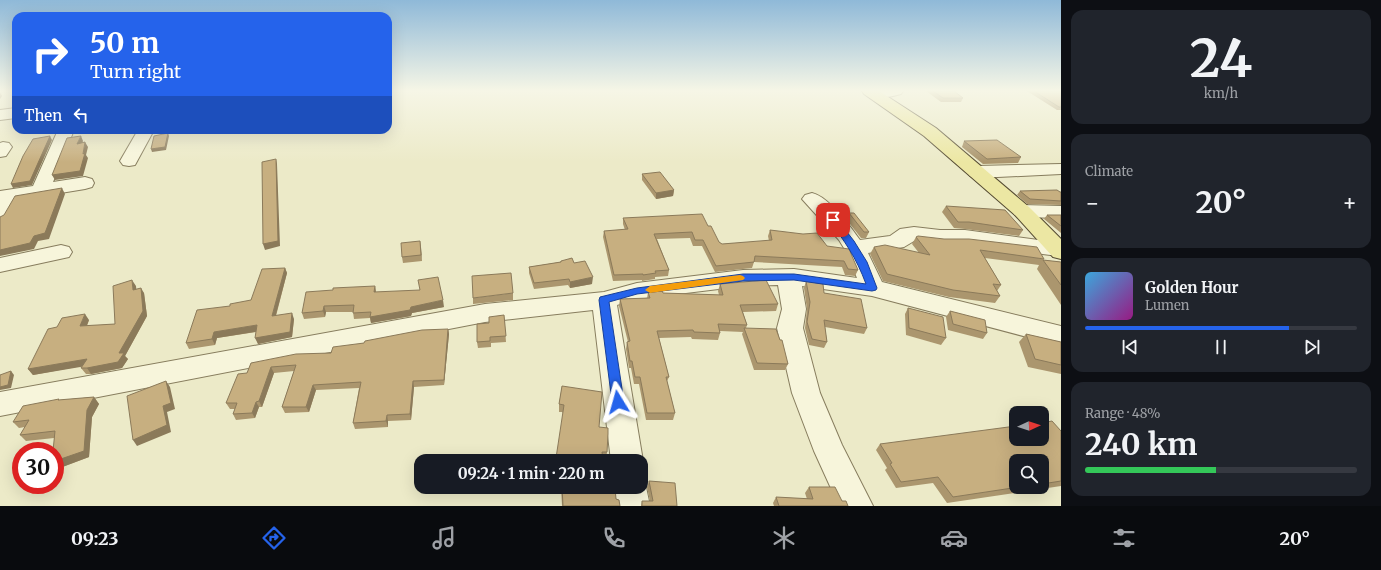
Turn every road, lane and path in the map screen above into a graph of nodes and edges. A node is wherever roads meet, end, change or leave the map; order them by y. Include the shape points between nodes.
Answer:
1 (904, 115) edge
2 (64, 134) edge
3 (144, 134) edge
4 (130, 161) dead end
5 (1061, 169) edge
6 (977, 172) junction
7 (84, 183) dead end
8 (41, 190) junction
9 (6, 196) edge
10 (812, 199) dead end
11 (1022, 211) junction
12 (1061, 212) edge
13 (0, 216) edge
14 (854, 248) junction
15 (1060, 251) edge
16 (61, 252) dead end
17 (0, 265) edge
18 (789, 278) junction
19 (872, 288) junction
20 (604, 300) junction
21 (1061, 336) edge
22 (0, 404) edge
23 (626, 454) edge
24 (631, 494) edge
25 (633, 506) edge
26 (856, 506) edge

1 - 6 main road via 930,132
2 - 8 street
3 - 4 street
5 - 6 street
6 - 11 main road
7 - 8 street
8 - 9 street
9 - 13 street
10 - 14 street via 833,220
11 - 12 street
11 - 15 main road
14 - 15 street via 896,242 908,234 914,234 965,236
14 - 19 street
16 - 17 street
18 - 19 street
18 - 20 street via 743,278 637,291
18 - 26 street via 794,309 790,328 806,392 829,451
19 - 21 street
20 - 22 street via 485,313
20 - 23 street
24 - 25 street

